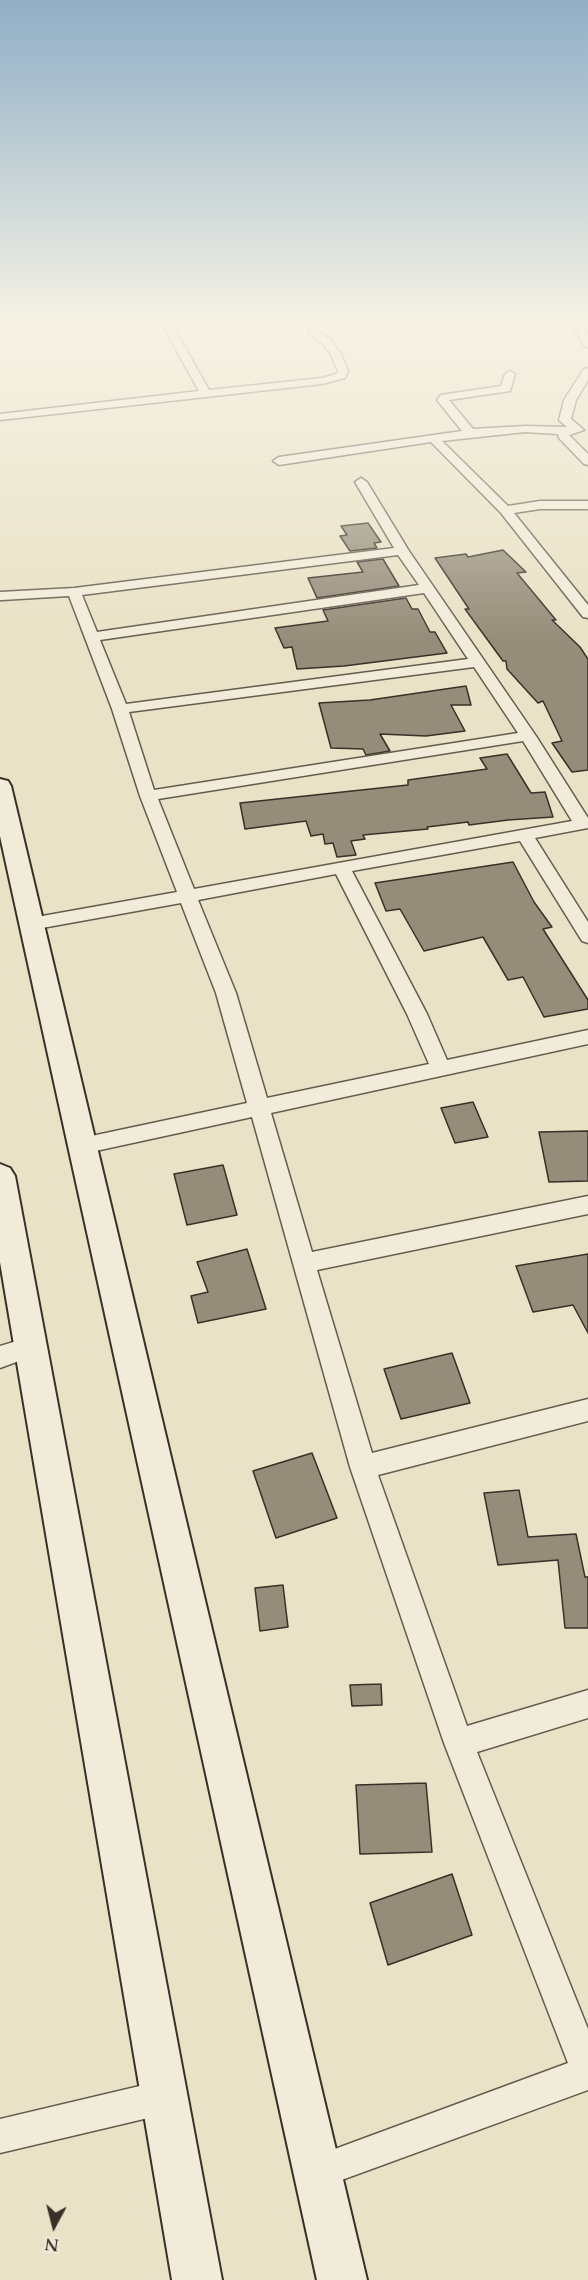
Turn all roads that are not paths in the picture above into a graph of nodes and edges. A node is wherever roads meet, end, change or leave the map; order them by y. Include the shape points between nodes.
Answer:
1 (465, 427) edge
2 (583, 429) edge
3 (564, 431) junction
4 (470, 433) junction
5 (433, 438) junction
6 (588, 460) edge
7 (279, 461) dead end
8 (361, 482) dead end
9 (588, 505) edge
10 (505, 510) junction
11 (402, 551) junction
12 (429, 588) junction
13 (74, 592) junction
14 (2, 596) dead end
15 (588, 614) edge
16 (92, 637) junction
17 (477, 662) junction
18 (120, 709) junction
19 (528, 736) junction
20 (0, 786) edge
21 (148, 796) junction
22 (585, 824) edge
23 (525, 835) junction
24 (340, 868) junction
25 (186, 896) junction
26 (31, 924) junction
27 (588, 937) edge
28 (588, 1037) edge
29 (441, 1068) junction
30 (259, 1107) junction
31 (82, 1146) junction
32 (1, 1187) edge
33 (588, 1205) edge
34 (303, 1263) junction
35 (15, 1352) edge
36 (588, 1410) edge
37 (363, 1467) junction
38 (588, 1704) edge
39 (459, 1743) junction
40 (588, 2072) edge
41 (165, 2097) junction
42 (0, 2136) edge
43 (317, 2172) junction
44 (197, 2280) edge
45 (342, 2280) edge

1 - 4 street
2 - 3 street
3 - 4 street
3 - 6 street via 567,442
4 - 5 street
5 - 7 street
5 - 10 street
8 - 11 street
9 - 10 street
10 - 15 street
11 - 12 street
11 - 13 street
12 - 16 street
12 - 17 street
13 - 14 street
13 - 16 street
16 - 18 street
17 - 18 street
17 - 19 street
18 - 21 street
19 - 21 street
19 - 22 street
20 - 26 main road
21 - 25 street
22 - 23 street
23 - 24 street
23 - 27 street
24 - 25 street
24 - 29 street
25 - 26 street
25 - 30 street via 226,993
26 - 31 main road
28 - 29 street
29 - 30 street
30 - 31 street
30 - 34 street
31 - 43 main road
32 - 35 main road
33 - 34 street
34 - 37 street
35 - 41 main road
36 - 37 street
37 - 39 street
38 - 39 street
39 - 40 street
40 - 43 street
41 - 42 street
41 - 44 main road
43 - 45 main road

